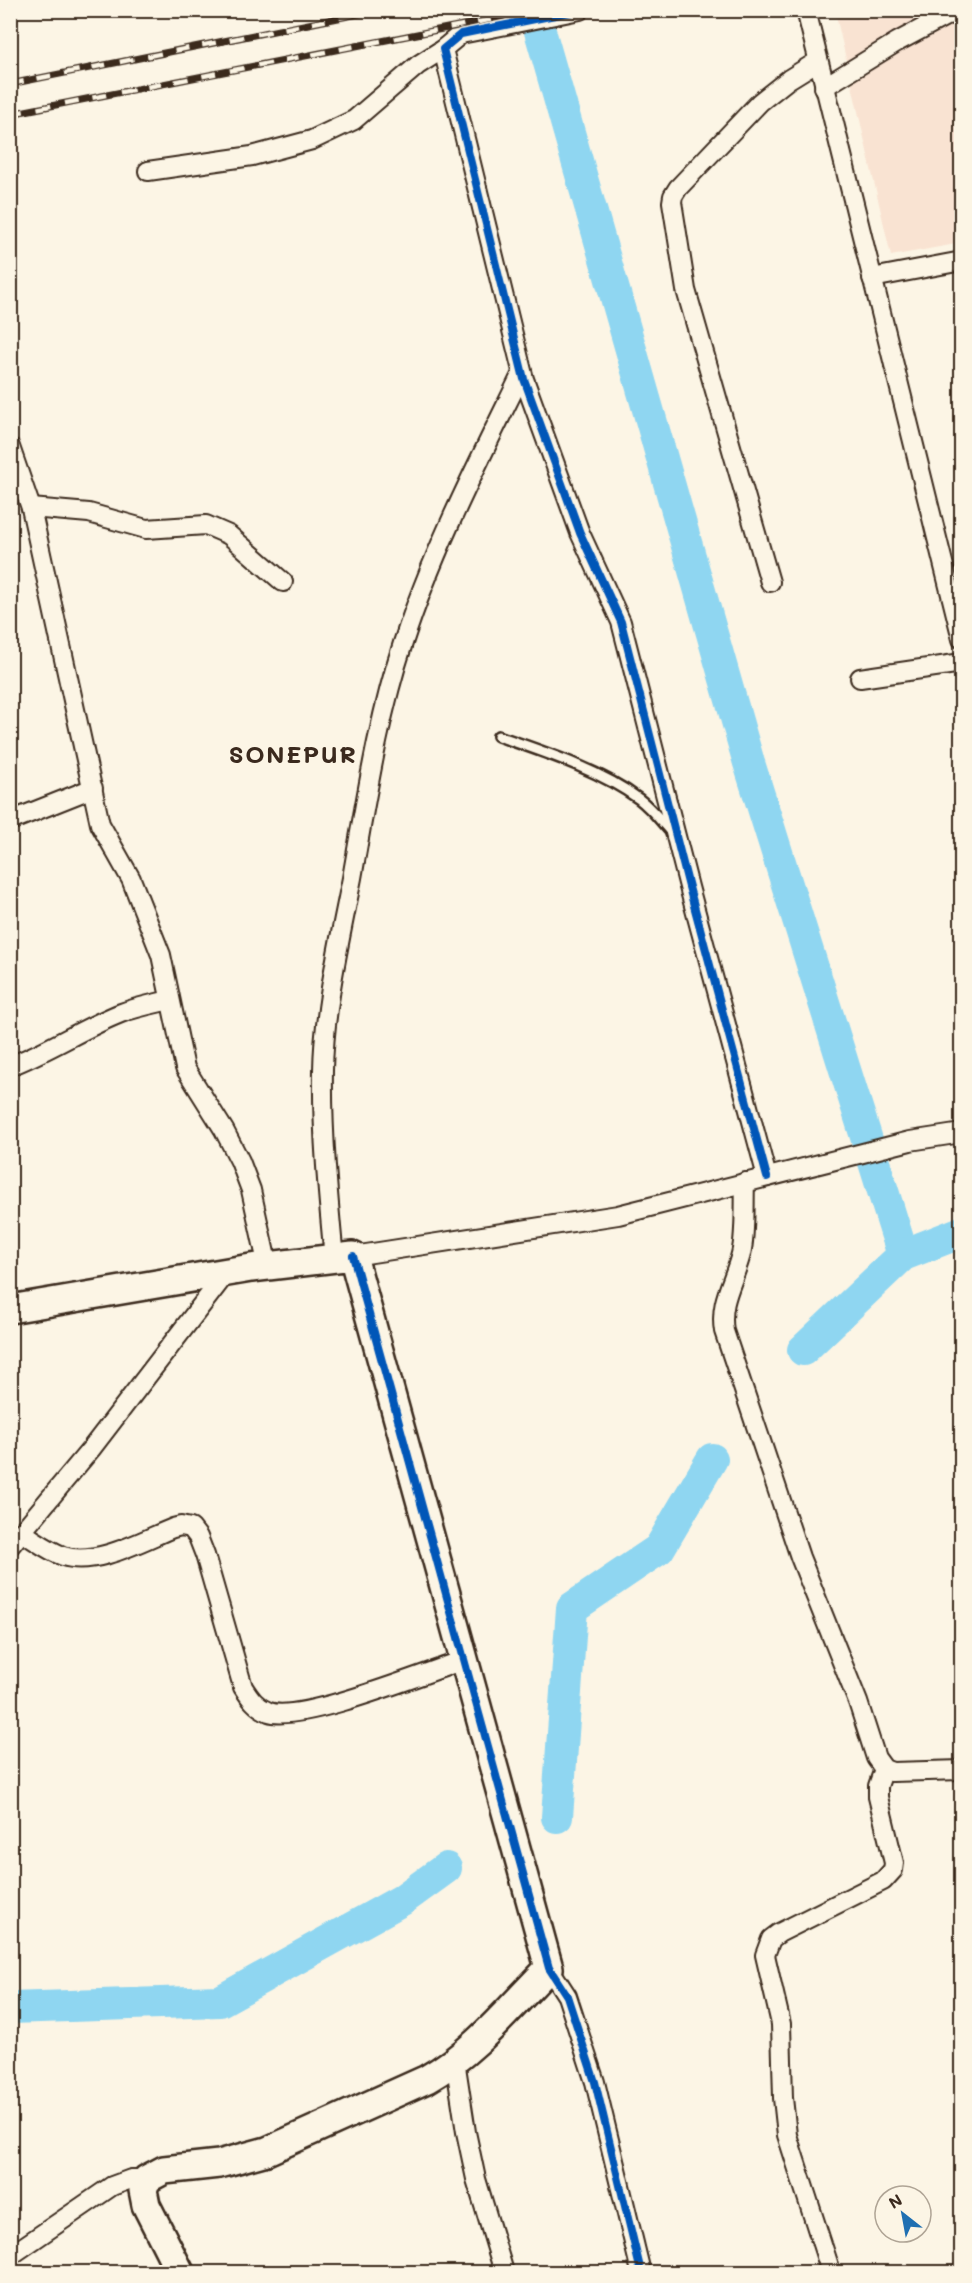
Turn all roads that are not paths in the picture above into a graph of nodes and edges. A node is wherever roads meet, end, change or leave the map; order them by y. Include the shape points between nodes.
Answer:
1 (580, 10) edge
2 (806, 10) edge
3 (957, 10) edge
4 (443, 49) junction
5 (818, 61) junction
6 (824, 87) junction
7 (148, 171) dead end
8 (962, 261) edge
9 (872, 278) junction
10 (522, 373) junction
11 (10, 447) edge
12 (31, 508) junction
13 (283, 582) dead end
14 (770, 582) dead end
15 (962, 639) edge
16 (962, 663) edge
17 (860, 678) dead end
18 (498, 736) dead end
19 (93, 788) junction
20 (10, 821) edge
21 (678, 840) junction
22 (170, 1000) junction
23 (10, 1066) edge
24 (962, 1133) edge
25 (767, 1177) junction
26 (745, 1182) junction
27 (344, 1258) junction
28 (268, 1267) junction
29 (227, 1272) junction
30 (10, 1309) edge
31 (23, 1533) junction
32 (10, 1546) edge
33 (464, 1660) junction
34 (884, 1769) junction
35 (962, 1770) edge
36 (549, 1968) junction
37 (455, 2060) junction
38 (147, 2179) junction
39 (10, 2256) edge
40 (180, 2272) edge
41 (504, 2272) edge
42 (640, 2272) edge
43 (831, 2272) edge

1 - 4 street via 461,34
2 - 5 street
3 - 6 street
4 - 7 street via 418,65 354,120 312,140 252,156
4 - 10 street
5 - 6 street
5 - 14 street via 760,102 678,188 672,202 686,290
6 - 9 street
8 - 9 street
9 - 15 street
10 - 21 street via 580,533 621,622
10 - 27 street via 482,453 416,607 389,693 371,774 336,960 323,1067 323,1134
11 - 12 street
12 - 13 street via 89,513 146,529 206,525 229,535
12 - 19 street
16 - 17 street
18 - 21 lane via 602,776 650,809
19 - 20 street
19 - 22 street via 100,824 148,918
21 - 25 street
22 - 23 street via 113,1016
22 - 28 street via 185,1068 240,1161
24 - 25 street via 910,1141
25 - 26 street
26 - 27 street via 618,1215
26 - 34 street via 742,1253 723,1302 724,1331 800,1557 876,1758
27 - 28 street
27 - 33 street
28 - 29 street
29 - 30 street
29 - 31 street
31 - 32 street
31 - 33 street via 65,1557 92,1558 173,1528 190,1528 205,1555 243,1687 252,1701 271,1713 316,1710
33 - 36 street
34 - 35 street
34 - 43 street via 878,1797 893,1870 883,1881 779,1933 771,1939 765,1954 780,2024 787,2135
36 - 37 street
36 - 42 street via 567,1996 595,2082
37 - 38 street via 427,2079 267,2151 219,2164 164,2170
37 - 41 street via 476,2179
38 - 39 street via 131,2179 112,2186
38 - 40 street via 143,2190 146,2205

